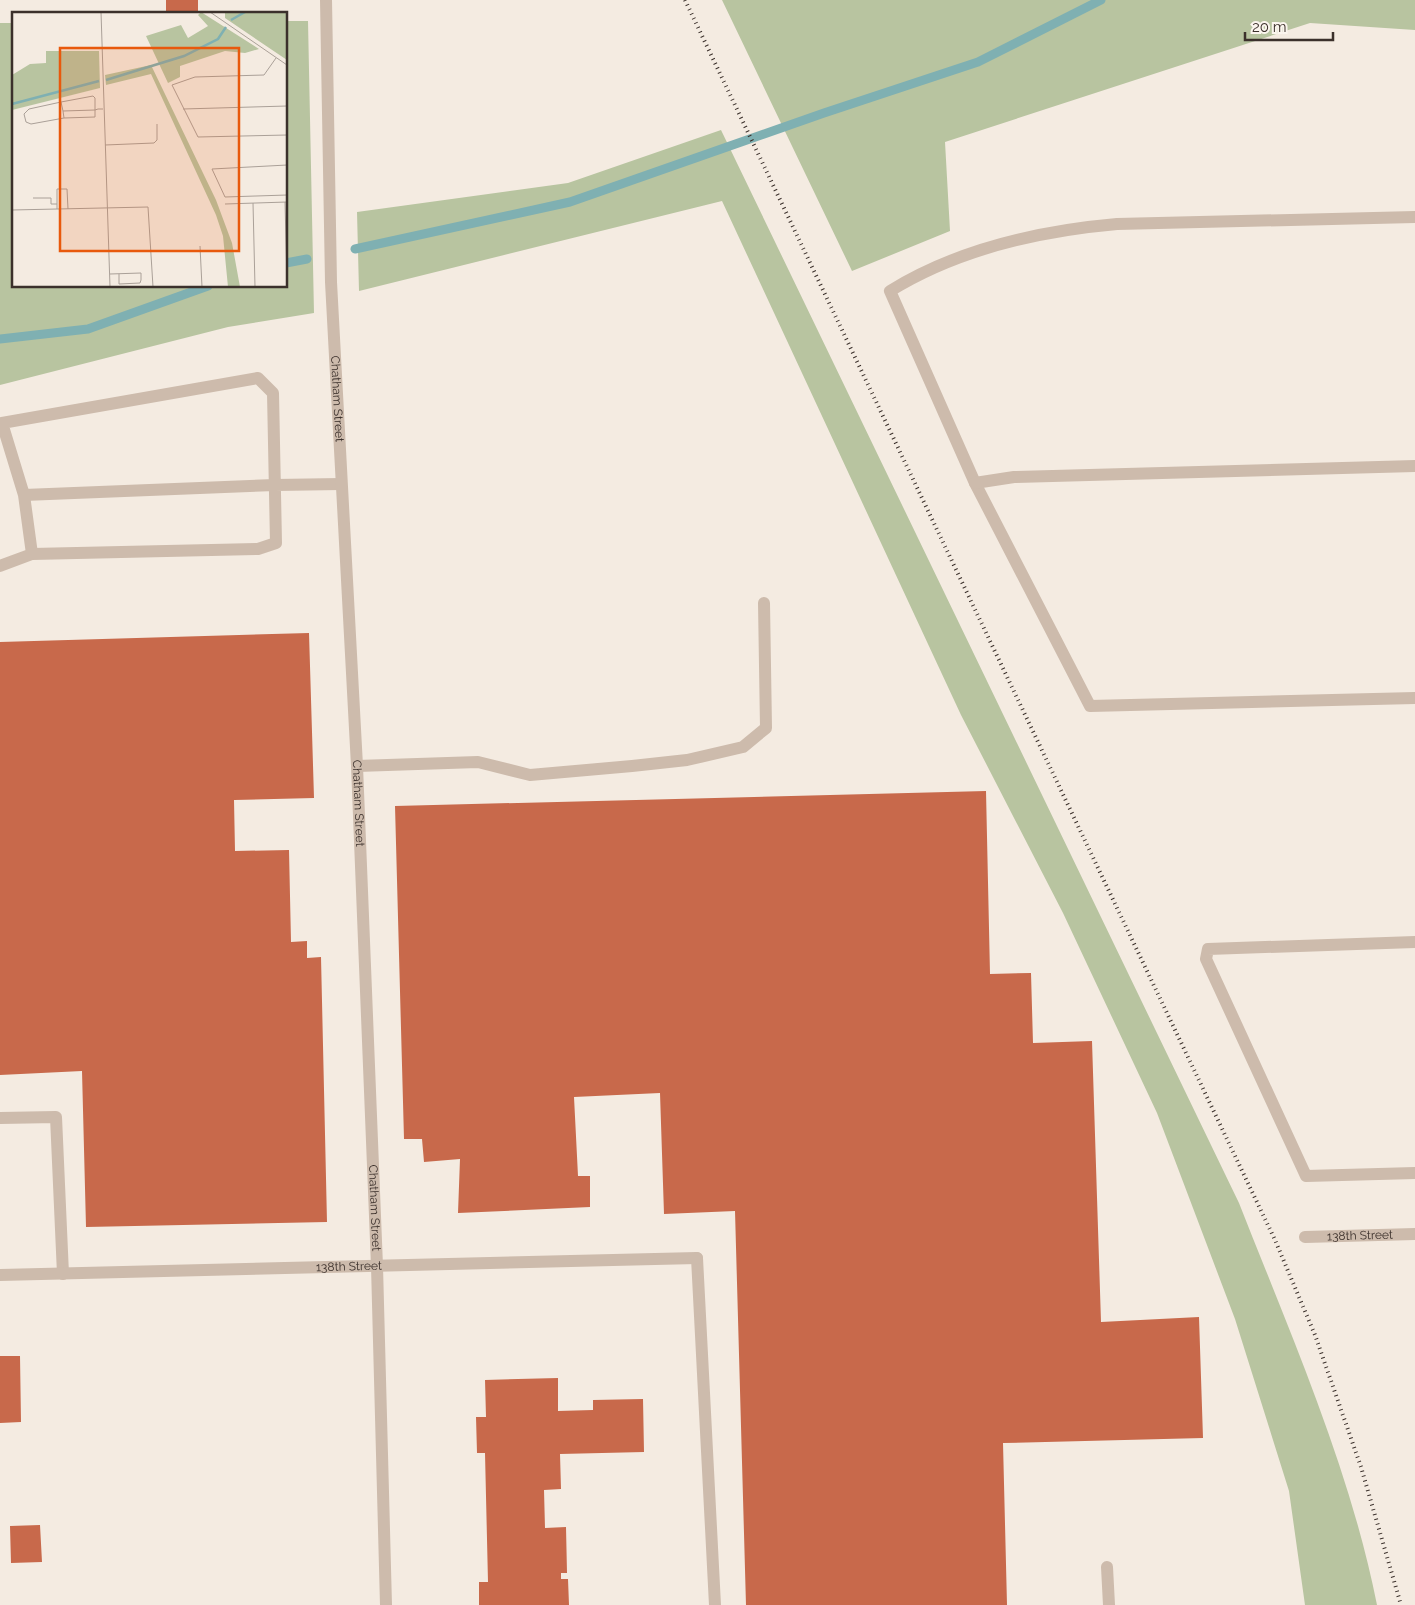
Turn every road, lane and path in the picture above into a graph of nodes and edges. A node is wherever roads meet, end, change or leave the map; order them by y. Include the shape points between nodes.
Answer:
1 (326, 0) edge
2 (1415, 217) edge
3 (1, 424) edge
4 (1415, 466) edge
5 (975, 482) junction
6 (341, 484) junction
7 (275, 486) junction
8 (24, 495) junction
9 (32, 554) junction
10 (0, 566) edge
11 (764, 603) dead end
12 (1415, 698) edge
13 (357, 766) junction
14 (1415, 942) edge
15 (0, 1118) edge
16 (1415, 1173) edge
17 (1415, 1234) edge
18 (1305, 1237) dead end
19 (377, 1266) junction
20 (63, 1274) junction
21 (0, 1276) edge
22 (1107, 1567) dead end
23 (386, 1605) edge
24 (715, 1605) edge
25 (1109, 1605) edge

1 - 6 street, Chatham Street via 332,282
2 - 5 street via 1067,228 961,256 919,272 890,291
3 - 7 street via 258,378 273,393
3 - 8 street
4 - 5 street via 1024,477
5 - 12 street via 1090,706
6 - 7 street
6 - 13 street, Chatham Street
7 - 8 street
7 - 9 street via 276,543 258,550
8 - 9 street
9 - 10 street
11 - 13 street via 766,728 742,747 687,760 530,774 478,762
13 - 19 street, Chatham Street
14 - 16 street via 1208,949 1206,959 1306,1176
15 - 20 street via 56,1117
17 - 18 street, 138th Street
19 - 20 street, 138th Street
19 - 23 street, Chatham Street
19 - 24 street, 138th Street via 698,1258
20 - 21 street, 138th Street
22 - 25 street

